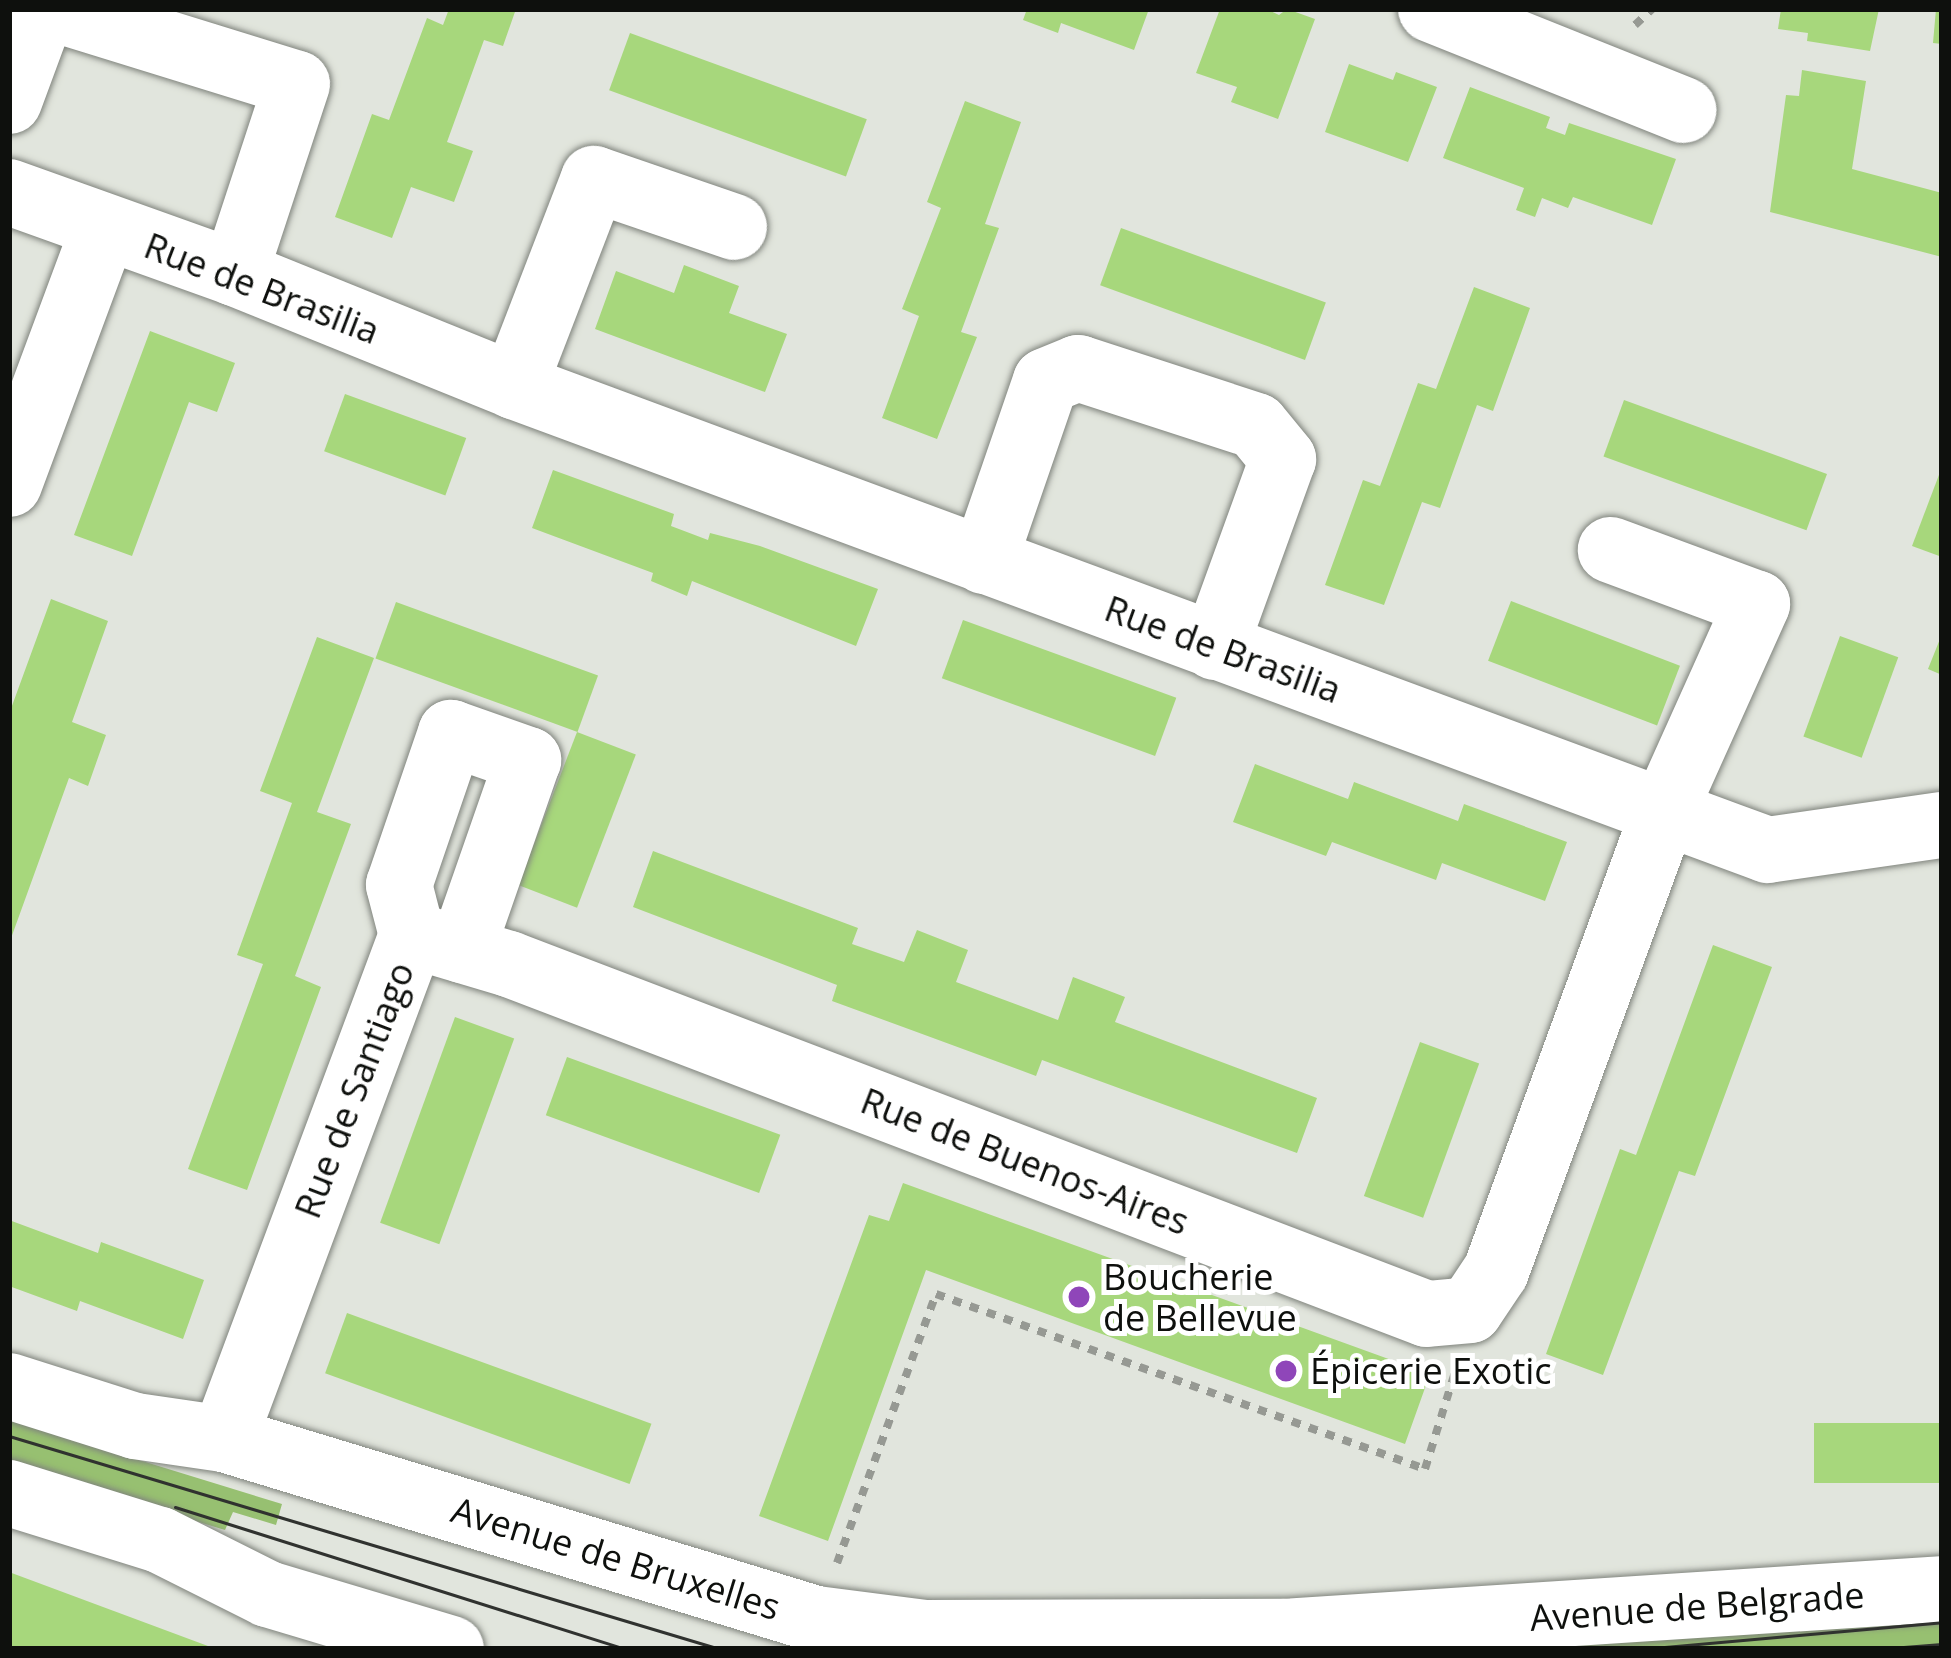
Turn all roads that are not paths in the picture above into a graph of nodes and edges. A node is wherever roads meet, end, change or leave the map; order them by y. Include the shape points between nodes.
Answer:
1 (44, 9) edge
2 (55, 9) edge
3 (1431, 9) edge
4 (9, 100) edge
5 (1684, 110) dead end
6 (9, 192) edge
7 (734, 227) dead end
8 (104, 228) junction
9 (235, 273) junction
10 (514, 386) junction
11 (9, 484) edge
12 (1611, 550) dead end
13 (984, 561) junction
14 (1215, 647) junction
15 (1665, 809) junction
16 (1942, 825) edge
17 (437, 942) joint
18 (9, 1386) edge
19 (224, 1439) junction
20 (9, 1493) edge
21 (1942, 1589) edge
22 (1237, 1634) joint
23 (451, 1649) edge

1 - 4 street
2 - 9 street via 297,84
3 - 5 street
6 - 8 street, Rue de Brasilia
7 - 10 street via 594,178
8 - 9 street, Rue de Brasilia
8 - 11 street
9 - 10 street, Rue de Brasilia
10 - 13 street, Rue de Brasilia
12 - 15 street via 1757,604
13 - 14 street, Rue de Brasilia
13 - 14 street via 1046,381 1078,368 1256,426 1283,459
14 - 15 street, Rue de Brasilia
15 - 16 street, Rue de Brasilia via 1768,850
15 - 17 street, Rue de Buenos-Aires via 1496,1271 1470,1310 1427,1314
17 - 19 street, Rue de Santiago
18 - 19 street, Avenue de Bruxelles via 135,1426
19 - 22 street, Avenue de Bruxelles via 816,1619 1004,1636
20 - 23 street via 160,1540 268,1594
21 - 22 street, Avenue de Belgrade

